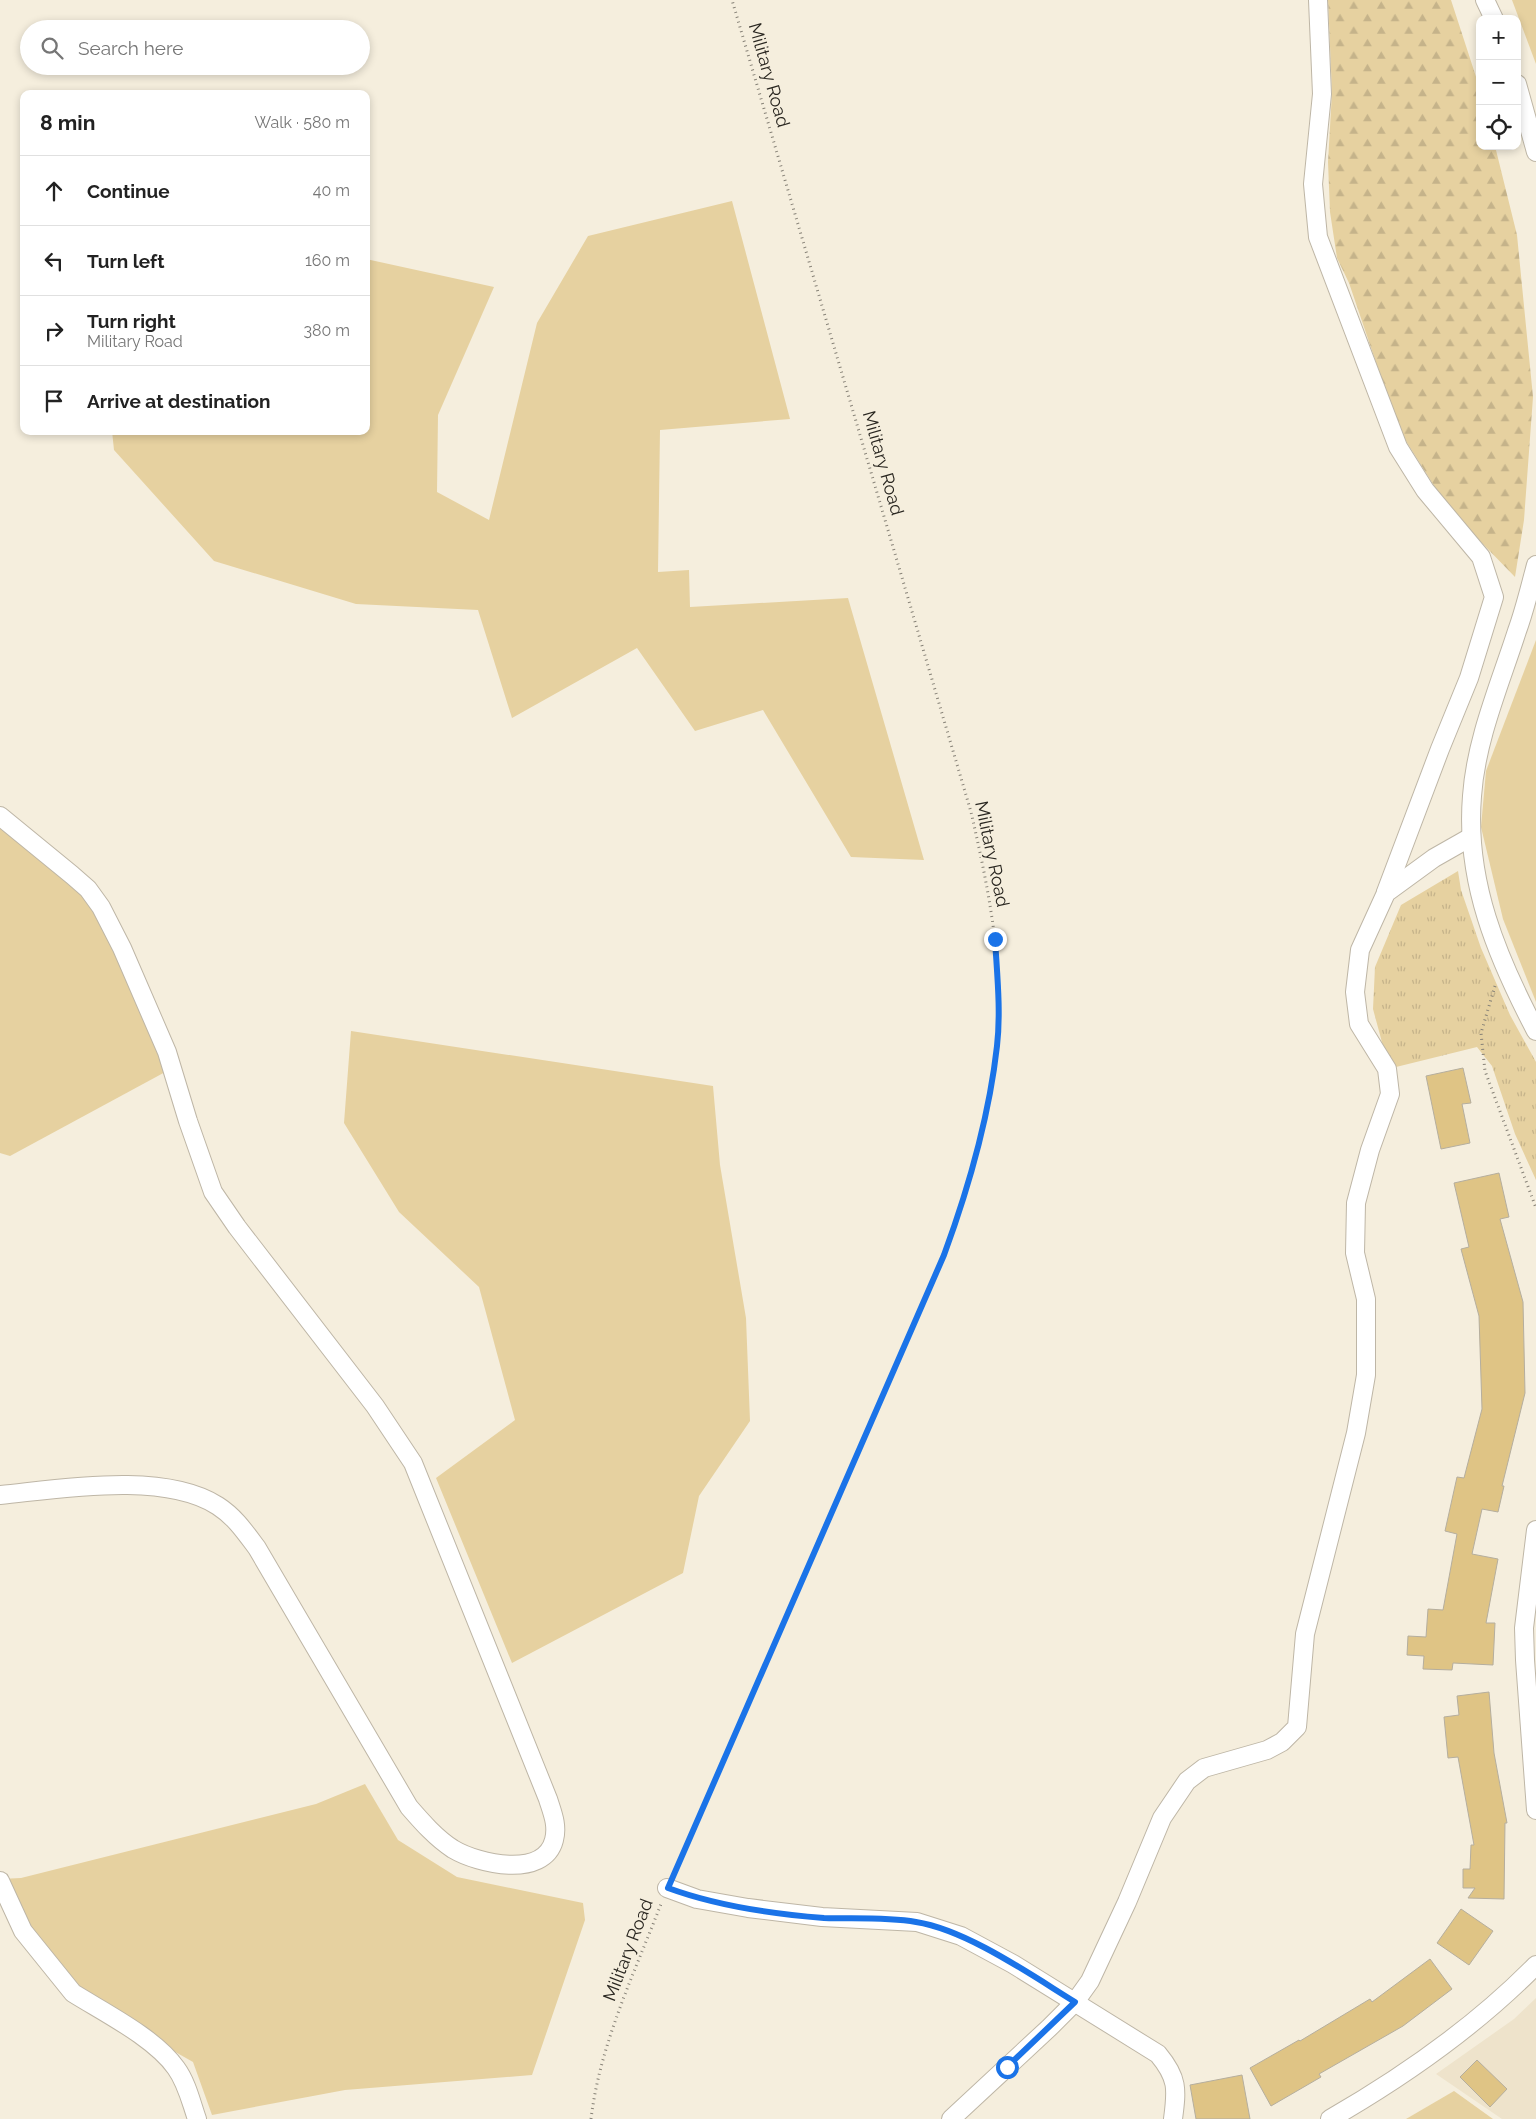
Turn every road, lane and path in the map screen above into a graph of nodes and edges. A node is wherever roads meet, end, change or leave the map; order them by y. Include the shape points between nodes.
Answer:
1 (732, 0) edge
2 (1318, 0) edge
3 (1485, 0) edge
4 (1492, 15) edge
5 (1521, 98) edge
6 (1536, 152) edge
7 (1536, 565) edge
8 (0, 816) edge
9 (1472, 837) junction
10 (1386, 893) junction
11 (1504, 965) junction
12 (1536, 1031) edge
13 (1536, 1208) edge
14 (0, 1495) edge
15 (1536, 1530) edge
16 (1536, 1810) edge
17 (0, 1881) edge
18 (668, 1888) junction
19 (1536, 1965) edge
20 (1075, 2002) junction
21 (197, 2119) edge
22 (590, 2119) edge
23 (951, 2119) edge
24 (1173, 2119) edge
25 (1330, 2119) edge

1 - 18 path, Military Road via 971,812 995,939 997,1044 978,1154 944,1255
2 - 10 street via 1322,94 1313,184 1318,237 1398,447 1425,490 1481,557 1494,597 1469,678
3 - 4 street
5 - 6 street
7 - 9 street via 1480,749 1472,795
8 - 14 street via 88,889 101,907 167,1052 213,1192 236,1227 375,1406 413,1463 548,1799 556,1823 554,1841 546,1853 532,1862 512,1866 487,1862 454,1850 428,1830 409,1807 257,1548 235,1519 217,1505 189,1494 149,1486 102,1485
9 - 10 street via 1434,858
9 - 11 street via 1479,892
10 - 20 street via 1360,950 1356,992 1359,1024 1387,1069 1390,1094 1356,1203 1355,1253 1366,1299 1366,1375 1356,1433 1306,1634 1297,1727 1282,1742 1266,1750 1204,1768 1187,1780 1162,1818 1090,1982
11 - 12 street
11 - 13 path via 1490,997 1481,1034 1485,1071
15 - 16 street via 1524,1628
17 - 21 street via 23,1931 69,1988 162,2051 177,2069
18 - 20 street via 697,1898 748,1908 822,1918 917,1922 961,1936
18 - 22 path, Military Road via 614,2025 599,2073
19 - 25 street via 1488,2009 1400,2076
20 - 23 street
20 - 24 street via 1158,2054 1171,2070 1176,2094

